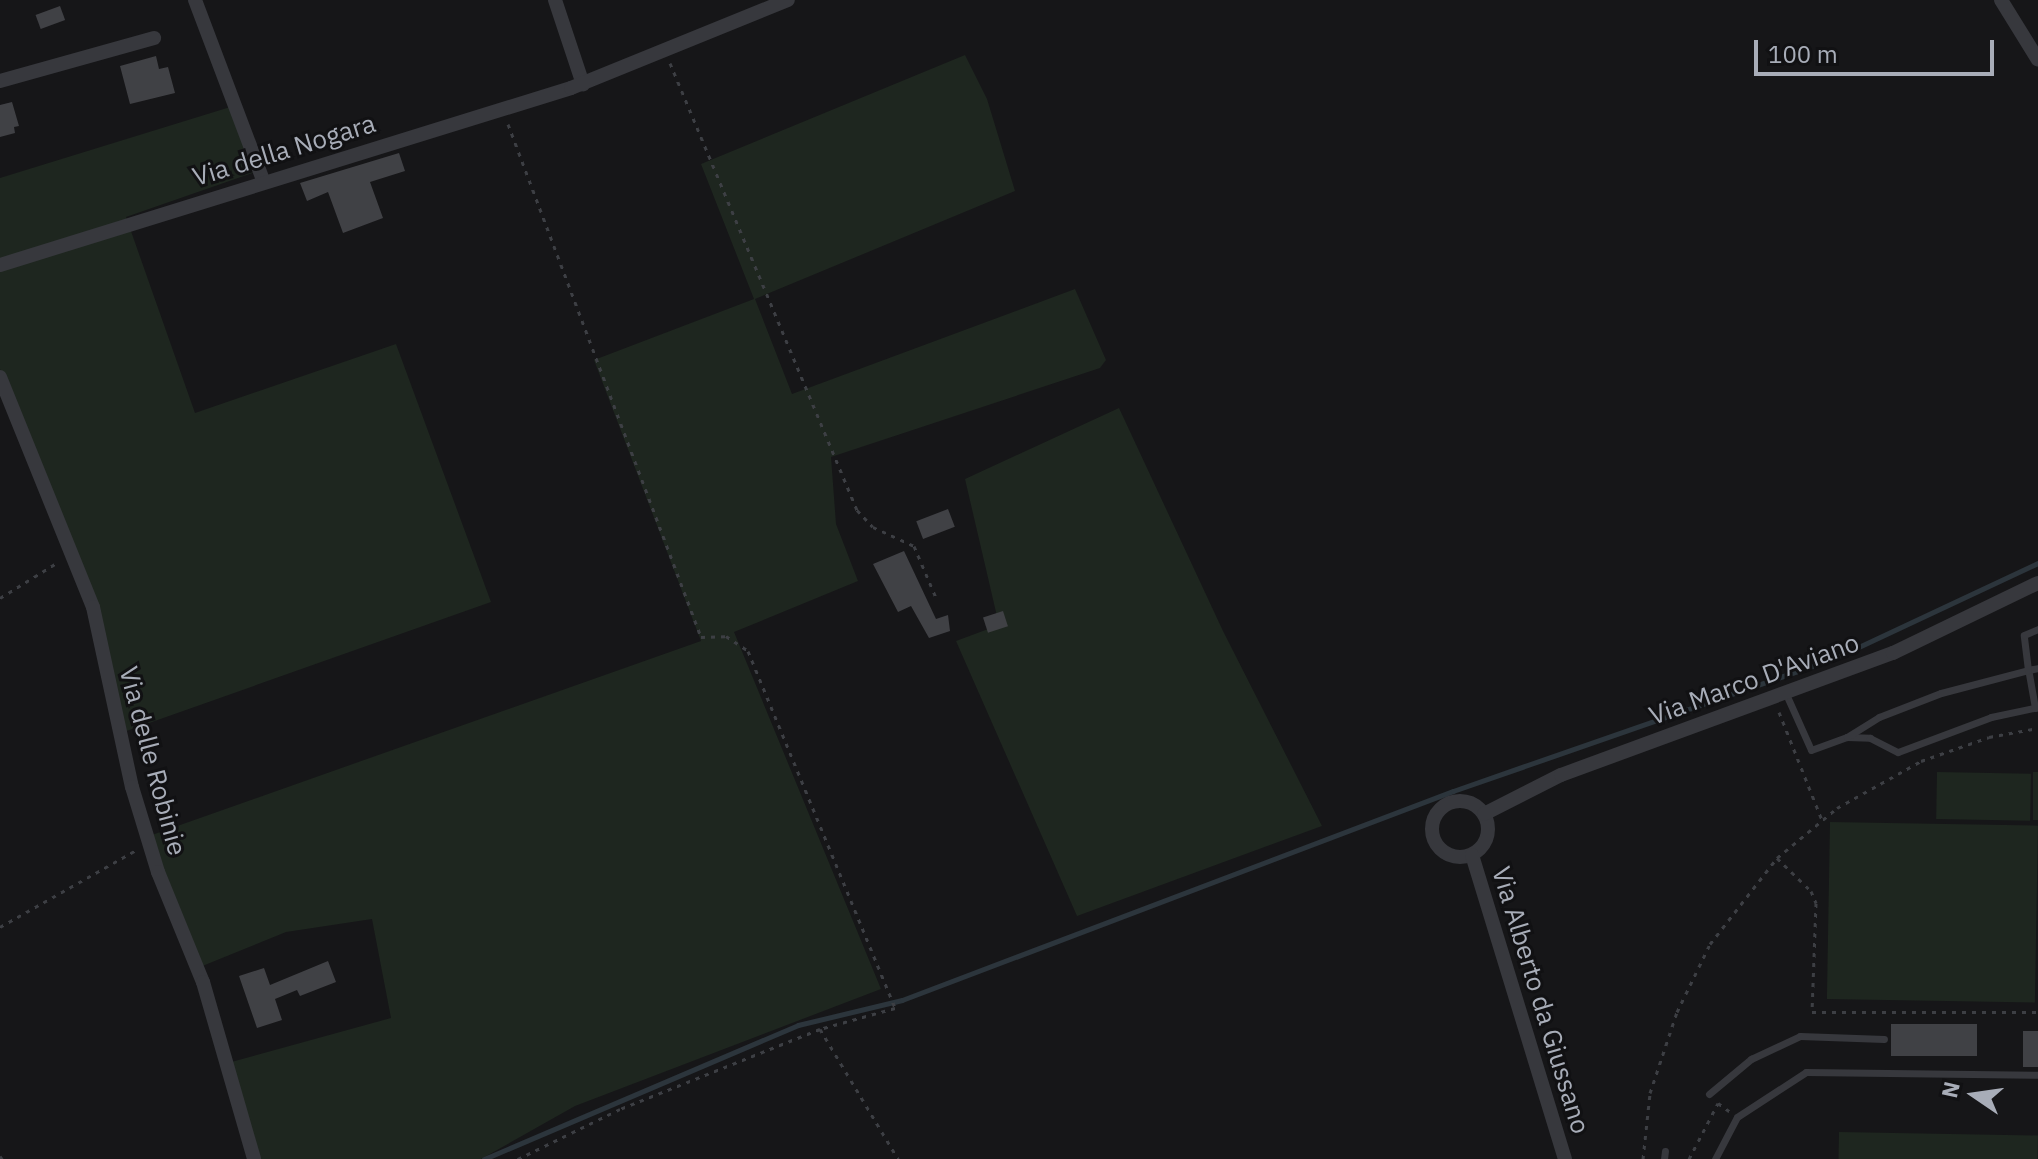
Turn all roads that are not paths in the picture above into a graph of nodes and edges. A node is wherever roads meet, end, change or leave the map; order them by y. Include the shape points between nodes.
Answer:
1 (195, 0) edge
2 (555, 0) edge
3 (788, 0) edge
4 (2001, 0) edge
5 (154, 38) dead end
6 (2038, 60) edge
7 (0, 81) edge
8 (583, 84) junction
9 (263, 180) junction
10 (0, 265) edge
11 (0, 377) edge
12 (2038, 583) edge
13 (2038, 629) edge
14 (2038, 668) edge
15 (2028, 670) junction
16 (1779, 695) junction
17 (2036, 707) edge
18 (1847, 737) junction
19 (1484, 814) junction
20 (1472, 855) junction
21 (1884, 1039) dead end
22 (2038, 1075) edge
23 (1709, 1094) dead end
24 (254, 1159) edge
25 (1565, 1159) edge
26 (1715, 1159) edge

1 - 9 street
2 - 8 street
3 - 8 street, Via della Nogara
4 - 6 street
5 - 7 street
8 - 9 street, Via della Nogara
9 - 10 street, Via della Nogara
11 - 24 street, Via delle Robinie via 93,607 106,684 149,843 203,982
12 - 16 street, Via Marco D'Aviano via 1893,653
13 - 15 lane via 2024,635
14 - 15 lane
15 - 17 lane
15 - 18 lane via 1941,693 1879,717
16 - 18 lane via 1811,750
16 - 19 street, Via Marco D'Aviano via 1561,775
17 - 18 lane via 1898,752 1870,738
19 - 20 street via 1487,835
19 - 20 street via 1475,805 1456,801 1434,818 1438,846 1454,856
20 - 25 street, Via Alberto da Giussano
21 - 23 lane via 1800,1036 1751,1059
22 - 26 lane via 1806,1072 1786,1080 1737,1117

